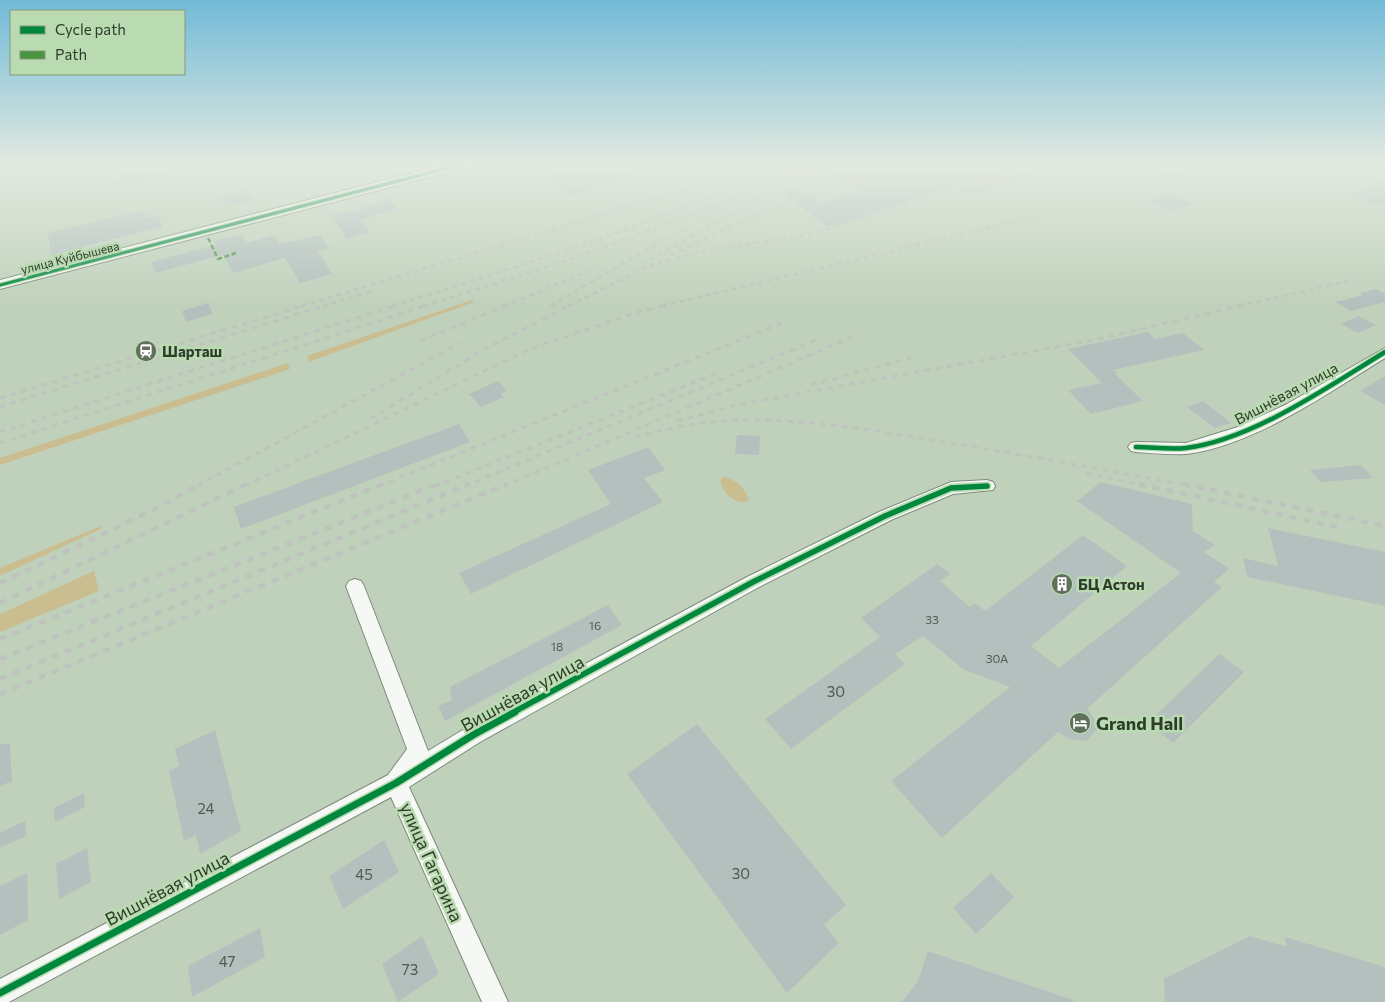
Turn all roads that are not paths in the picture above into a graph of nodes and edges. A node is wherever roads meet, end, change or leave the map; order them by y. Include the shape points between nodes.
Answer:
1 (285, 211) edge
2 (0, 285) edge
3 (1385, 352) edge
4 (1136, 447) dead end
5 (987, 486) dead end
6 (355, 586) dead end
7 (396, 783) junction
8 (0, 993) edge
9 (495, 1002) edge

1 - 2 street, улица Куйбышева
3 - 4 street, Вишнёвая улица via 1241,432 1192,448
5 - 7 street, Вишнёвая улица via 951,488 885,516 753,582 473,735
6 - 7 street, улица Гагарина via 418,751
7 - 8 street, Вишнёвая улица
7 - 9 street, улица Гагарина

